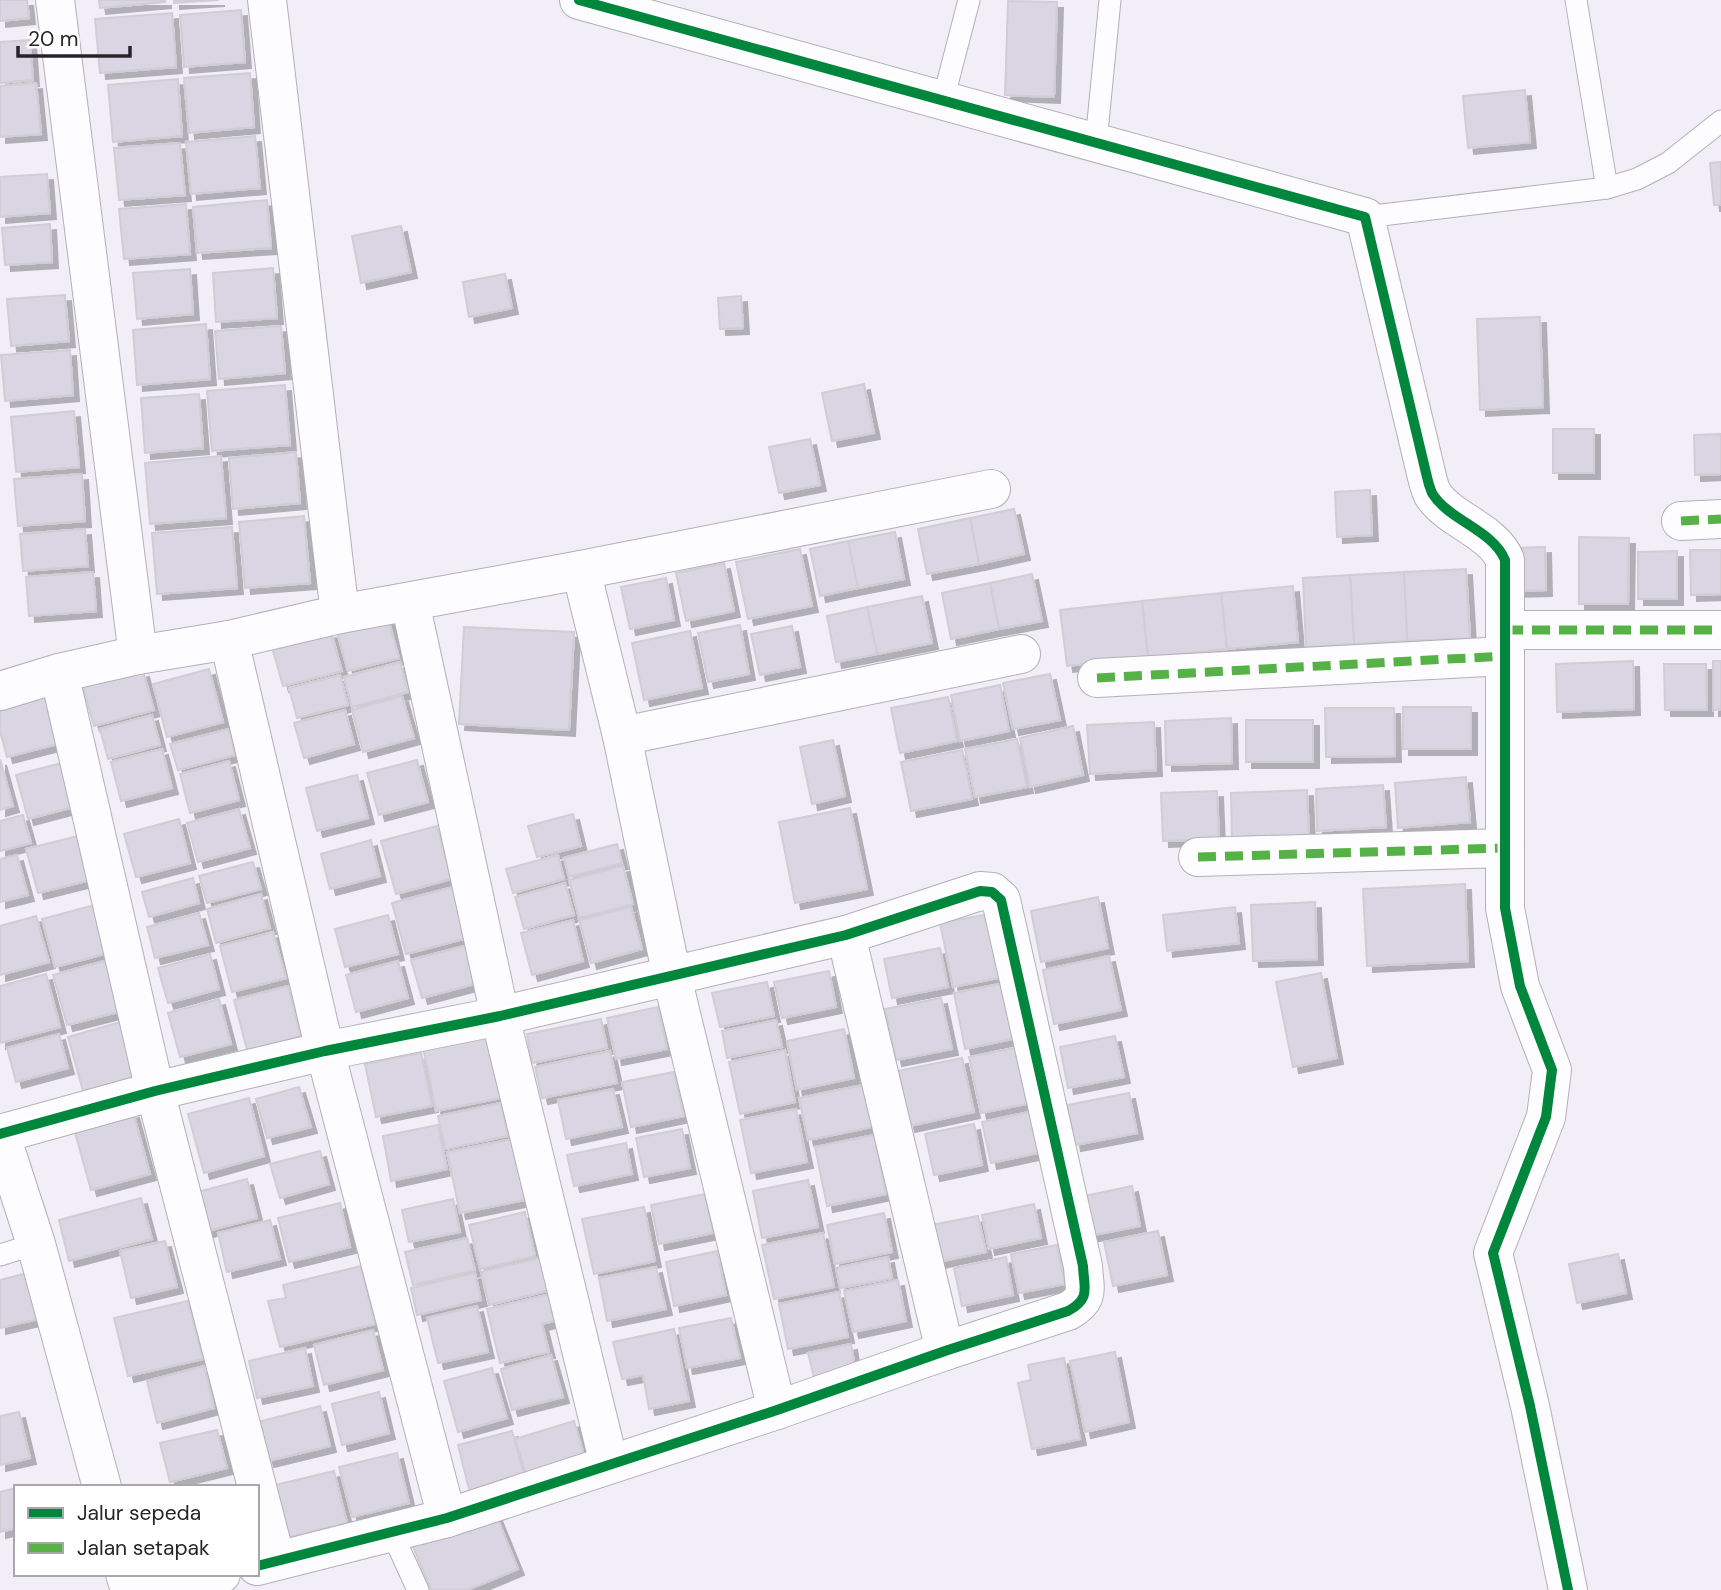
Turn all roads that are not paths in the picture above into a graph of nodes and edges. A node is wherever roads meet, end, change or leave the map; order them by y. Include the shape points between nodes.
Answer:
1 (55, 0) edge
2 (267, 0) edge
3 (579, 0) edge
4 (969, 0) edge
5 (1110, 0) edge
6 (1576, 0) edge
7 (943, 100) junction
8 (1721, 121) edge
9 (1096, 142) junction
10 (1607, 188) junction
11 (1365, 216) junction
12 (991, 489) dead end
13 (1721, 519) edge
14 (1681, 521) dead end
15 (581, 570) junction
16 (410, 602) junction
17 (340, 614) junction
18 (1721, 630) edge
19 (229, 640) junction
20 (1505, 643) junction
21 (1021, 654) dead end
22 (138, 655) junction
23 (59, 673) junction
24 (1097, 677) dead end
25 (0, 691) edge
26 (622, 736) junction
27 (1505, 848) junction
28 (1198, 857) dead end
29 (846, 935) junction
30 (673, 977) junction
31 (500, 1016) junction
32 (326, 1051) junction
33 (155, 1091) junction
34 (0, 1134) edge
35 (36, 1244) junction
36 (0, 1255) edge
37 (945, 1351) junction
38 (777, 1410) junction
39 (609, 1464) junction
40 (101, 1485) edge
41 (256, 1485) edge
42 (259, 1502) edge
43 (447, 1518) junction
44 (391, 1531) junction
45 (267, 1563) edge
46 (213, 1576) edge
47 (155, 1590) edge
48 (418, 1590) edge
49 (1568, 1590) edge

1 - 22 street
2 - 17 street
3 - 7 street
4 - 7 lane
5 - 9 lane
6 - 10 lane
7 - 9 street
8 - 10 lane via 1668,163
9 - 11 street
10 - 11 lane
11 - 20 street via 1432,493 1497,546 1506,560
12 - 15 street
13 - 14 street
15 - 16 street
15 - 26 street
16 - 17 street
16 - 31 street
17 - 19 street
18 - 20 street
19 - 22 street
19 - 32 street
20 - 24 street
20 - 27 street
21 - 26 street
22 - 23 street
23 - 25 street
23 - 33 street
26 - 30 street
27 - 28 street
27 - 49 street via 1505,908 1520,986 1552,1070 1546,1117 1493,1253
29 - 30 street
29 - 37 street
29 - 37 street via 980,891 992,892 1001,900 1083,1266 1085,1293 1080,1304 1068,1311
30 - 31 street
30 - 38 street
31 - 32 street
31 - 39 street
32 - 33 street
32 - 43 street
33 - 34 street
33 - 41 street
34 - 35 street
35 - 36 lane
35 - 40 street
37 - 38 street
38 - 39 street
39 - 43 street
42 - 45 street
43 - 44 street
44 - 45 street
44 - 48 lane
46 - 47 street

